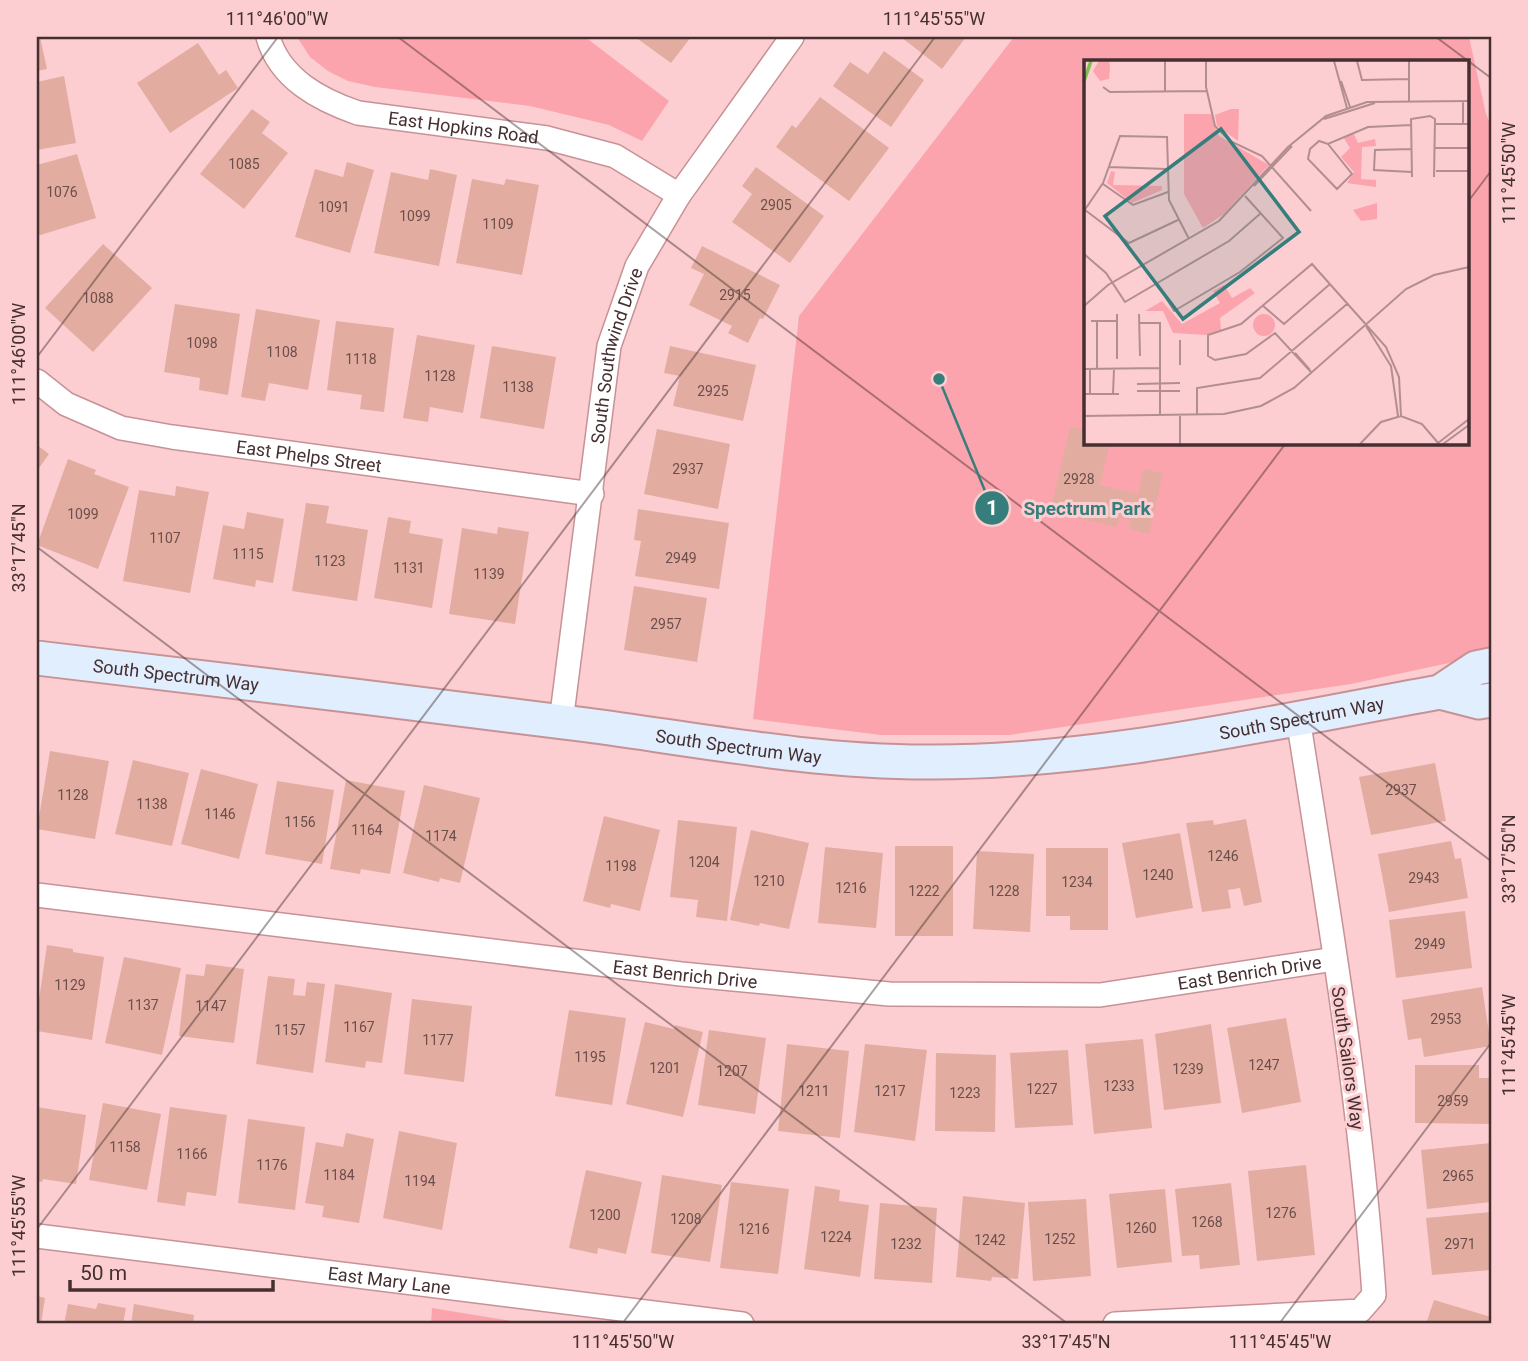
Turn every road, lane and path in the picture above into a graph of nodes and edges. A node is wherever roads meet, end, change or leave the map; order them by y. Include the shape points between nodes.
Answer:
1 (268, 37) edge
2 (792, 37) edge
3 (678, 195) junction
4 (37, 381) edge
5 (592, 494) junction
6 (37, 658) edge
7 (1491, 666) edge
8 (1440, 692) junction
9 (1491, 700) edge
10 (1298, 718) junction
11 (561, 722) junction
12 (37, 895) edge
13 (1335, 959) junction
14 (37, 1236) edge
15 (742, 1324) edge
16 (1115, 1324) edge

1 - 3 street, East Hopkins Road via 284,67 329,103 358,113 547,138 615,156
2 - 3 street, South Southwind Drive
3 - 5 street, South Southwind Drive via 637,266 609,346
4 - 5 street, East Phelps Street via 66,404 121,428
5 - 11 street, South Southwind Drive
6 - 11 street, South Spectrum Way
7 - 8 street, South Spectrum Way via 1476,668
8 - 9 street, South Spectrum Way via 1479,702
8 - 10 street, South Spectrum Way
10 - 11 street, South Spectrum Way via 1122,748 926,762 809,756
10 - 13 street, South Sailors Way
12 - 13 street, East Benrich Drive via 681,974 889,994 1100,995
13 - 16 street, South Sailors Way via 1368,1206 1374,1295 1360,1311
14 - 15 street, East Mary Lane

